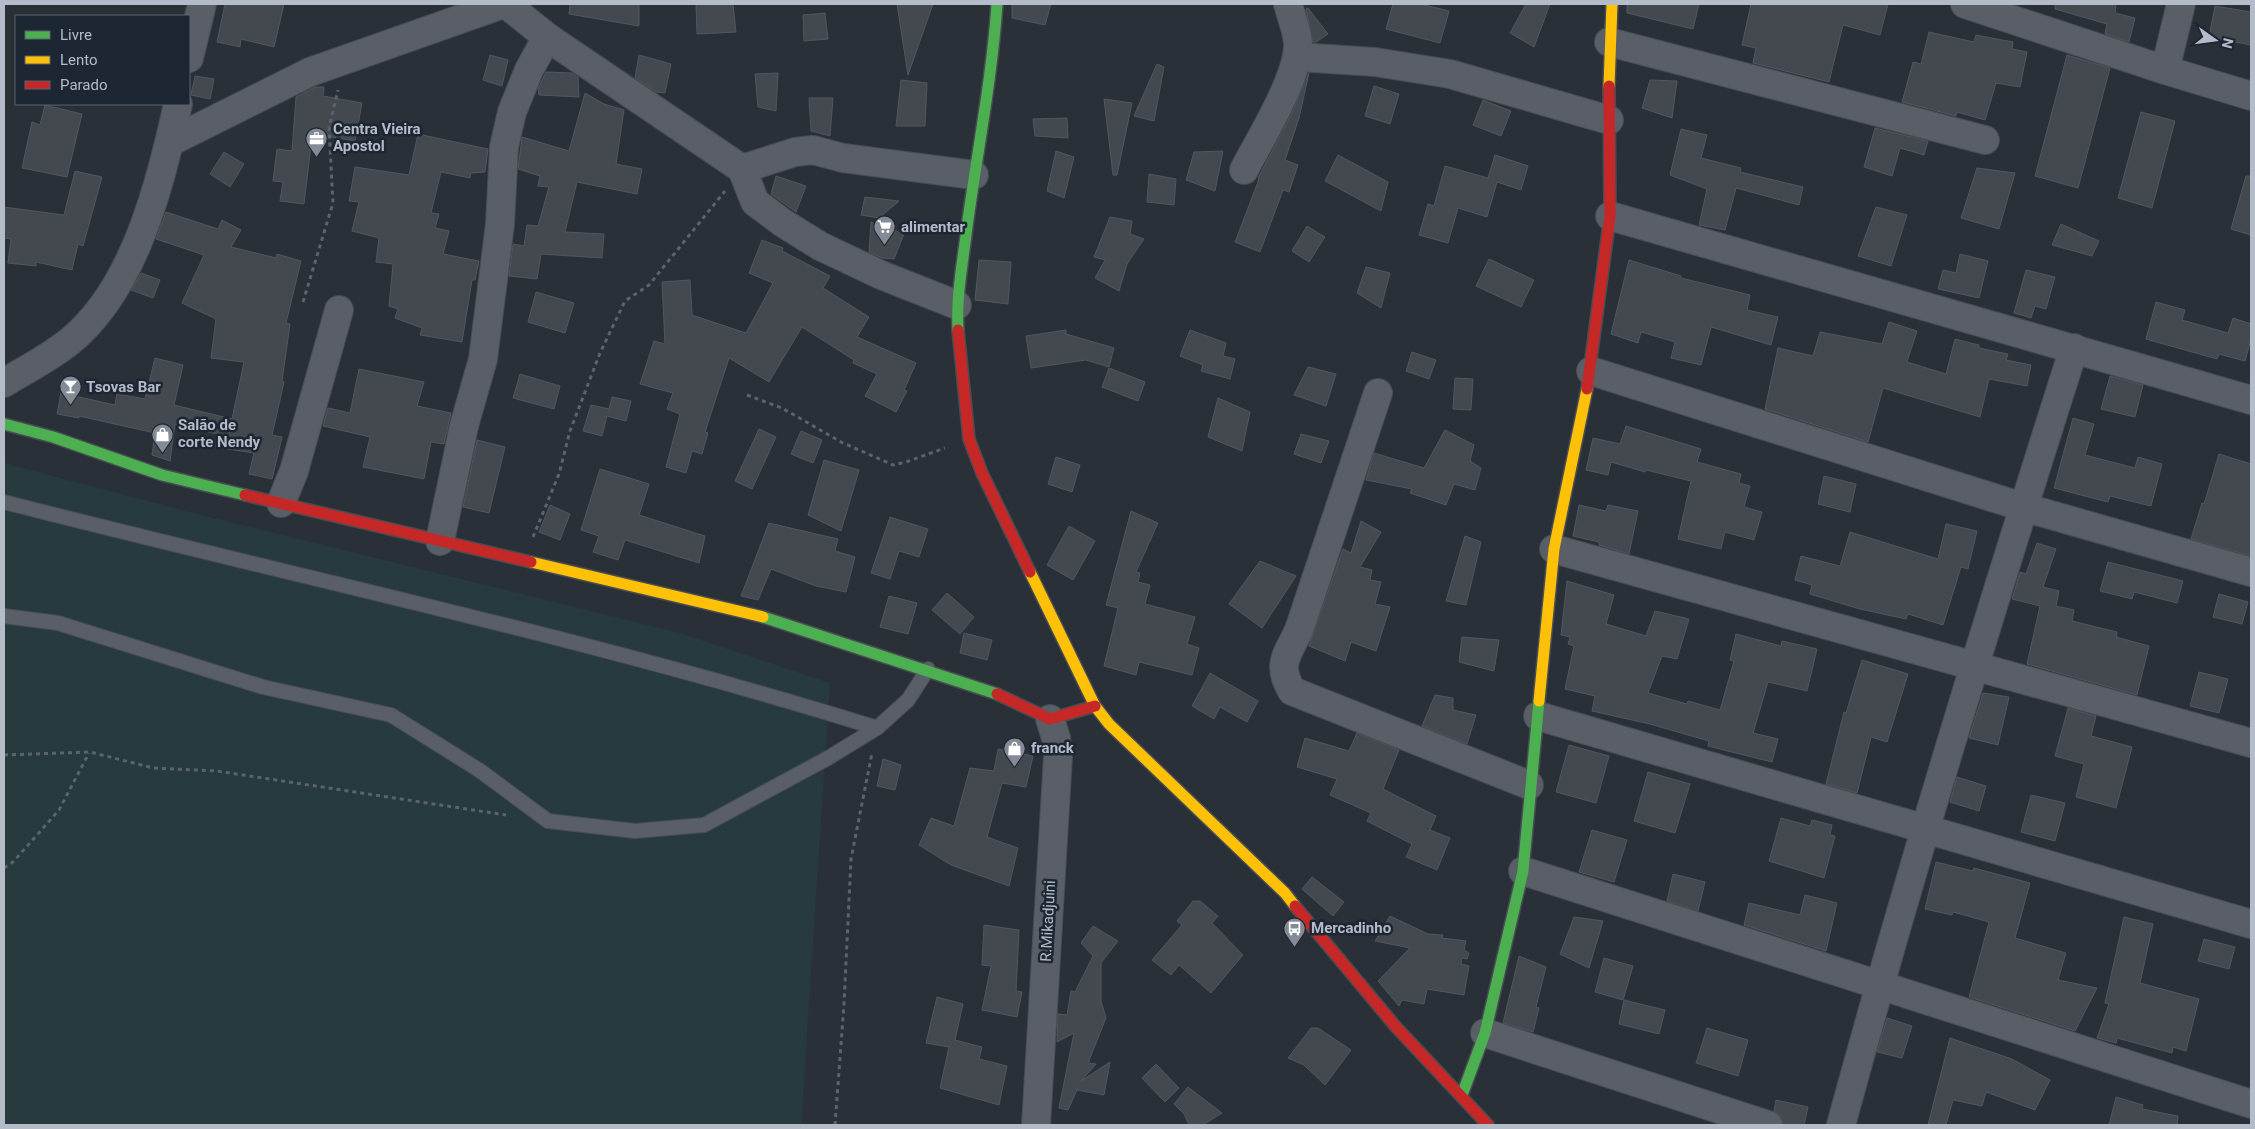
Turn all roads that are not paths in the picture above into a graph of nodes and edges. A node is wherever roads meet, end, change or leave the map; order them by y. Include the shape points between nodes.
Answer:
1 (202, 4) edge
2 (504, 4) edge
3 (997, 4) edge
4 (1288, 4) edge
5 (1612, 4) edge
6 (1965, 4) edge
7 (2181, 4) edge
8 (436, 15) edge
9 (547, 38) junction
10 (1609, 42) junction
11 (190, 54) edge
12 (1298, 57) junction
13 (2165, 70) junction
14 (2251, 96) edge
15 (178, 105) edge
16 (1609, 120) junction
17 (1985, 140) dead end
18 (170, 142) junction
19 (742, 169) junction
20 (1244, 170) dead end
21 (974, 175) junction
22 (1610, 216) junction
23 (957, 305) junction
24 (339, 310) dead end
25 (2074, 348) junction
26 (1591, 371) junction
27 (4, 383) edge
28 (1378, 393) dead end
29 (2251, 400) edge
30 (4, 424) edge
31 (4, 502) edge
32 (281, 503) junction
33 (2023, 507) junction
34 (440, 541) junction
35 (1554, 549) junction
36 (2251, 572) edge
37 (4, 616) edge
38 (1975, 667) junction
39 (928, 669) junction
40 (1095, 706) junction
41 (1538, 716) junction
42 (1050, 719) junction
43 (877, 728) junction
44 (2251, 743) edge
45 (1529, 785) junction
46 (1926, 829) junction
47 (1522, 871) junction
48 (2251, 924) edge
49 (1879, 986) junction
50 (1485, 1034) junction
51 (1462, 1095) junction
52 (2251, 1104) edge
53 (1036, 1125) edge
54 (1488, 1125) edge
55 (1768, 1125) edge
56 (1842, 1125) edge

1 - 11 street
2 - 8 street
2 - 9 street
3 - 21 street via 993,63
4 - 12 street via 1298,42
5 - 10 street
6 - 13 street
7 - 13 street
8 - 18 street via 345,60 310,72
9 - 19 street
9 - 34 street via 529,70 512,112 504,147 500,224 483,359 464,426
10 - 16 street
10 - 17 street
12 - 16 street via 1374,62 1450,74
12 - 20 street
13 - 14 street
15 - 18 street
16 - 22 street
18 - 27 street via 135,253 106,303 69,342
19 - 21 street via 795,152 813,150 842,158
19 - 23 street via 755,202 783,223 820,246 881,275
21 - 23 street
22 - 25 street
22 - 26 street
23 - 40 street via 969,439 982,473
24 - 32 street via 294,471
25 - 29 street
25 - 33 street
26 - 33 street
26 - 35 street
28 - 45 street via 1300,630 1284,661 1283,676 1292,691
30 - 32 street via 53,437 162,475
31 - 43 lane via 649,660
32 - 34 street
33 - 36 street
33 - 38 street
34 - 39 street via 779,621
35 - 38 street
35 - 41 street
37 - 43 lane via 58,623 263,688 391,715 479,770 548,822 635,831 704,825
38 - 44 street
38 - 46 street
39 - 42 street via 1032,708
39 - 43 lane via 908,700
40 - 42 street
40 - 51 street via 1109,724 1285,893 1396,1027
41 - 45 street
41 - 46 street
42 - 53 street, R.Mikadjuini via 1058,756
45 - 47 street
46 - 48 street
46 - 49 street
47 - 49 street
47 - 50 street
49 - 52 street
49 - 56 street
50 - 51 street
50 - 55 street
51 - 54 street

